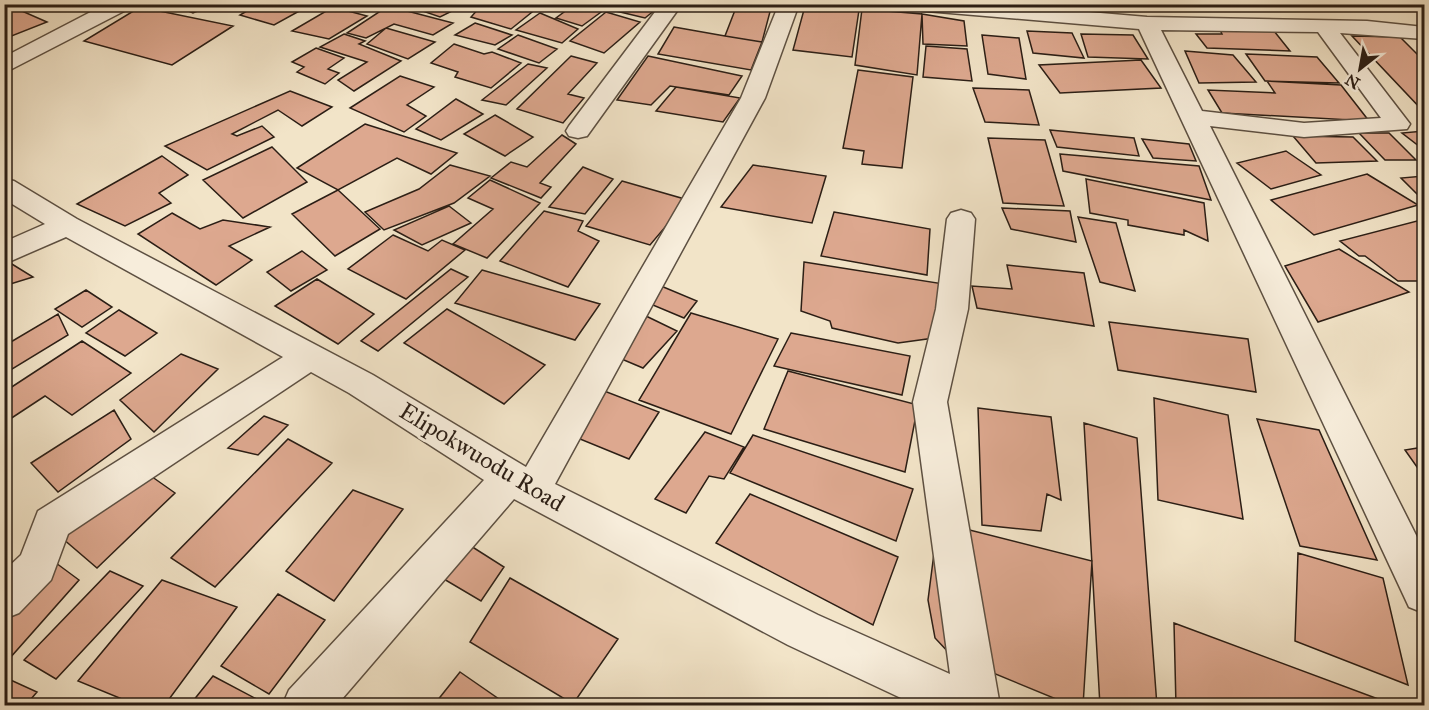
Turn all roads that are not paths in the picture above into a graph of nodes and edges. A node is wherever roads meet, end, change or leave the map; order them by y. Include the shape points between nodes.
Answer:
1 (123, 4) edge
2 (672, 4) edge
3 (789, 4) edge
4 (914, 4) edge
5 (1354, 4) edge
6 (1148, 23) junction
7 (1325, 27) junction
8 (1366, 27) junction
9 (1425, 33) edge
10 (4, 66) edge
11 (1193, 117) junction
12 (578, 131) dead end
13 (4, 187) edge
14 (961, 219) dead end
15 (67, 225) junction
16 (4, 254) edge
17 (310, 357) junction
18 (521, 484) junction
19 (1425, 593) edge
20 (4, 598) edge
21 (305, 705) edge
22 (970, 705) edge
23 (978, 705) edge

1 - 10 street
2 - 12 street
3 - 18 street via 753,98
4 - 6 street
5 - 8 street
6 - 7 street
6 - 11 street
7 - 8 street
7 - 11 street via 1398,124 1304,130
8 - 9 street
11 - 19 street
13 - 15 street, Elipokwuodu Road
14 - 23 street via 952,309 930,402
15 - 16 street
15 - 17 street, Elipokwuodu Road
17 - 18 street, Elipokwuodu Road via 361,384
17 - 20 street via 52,523 37,567
18 - 21 street
18 - 22 street, Elipokwuodu Road via 803,630

